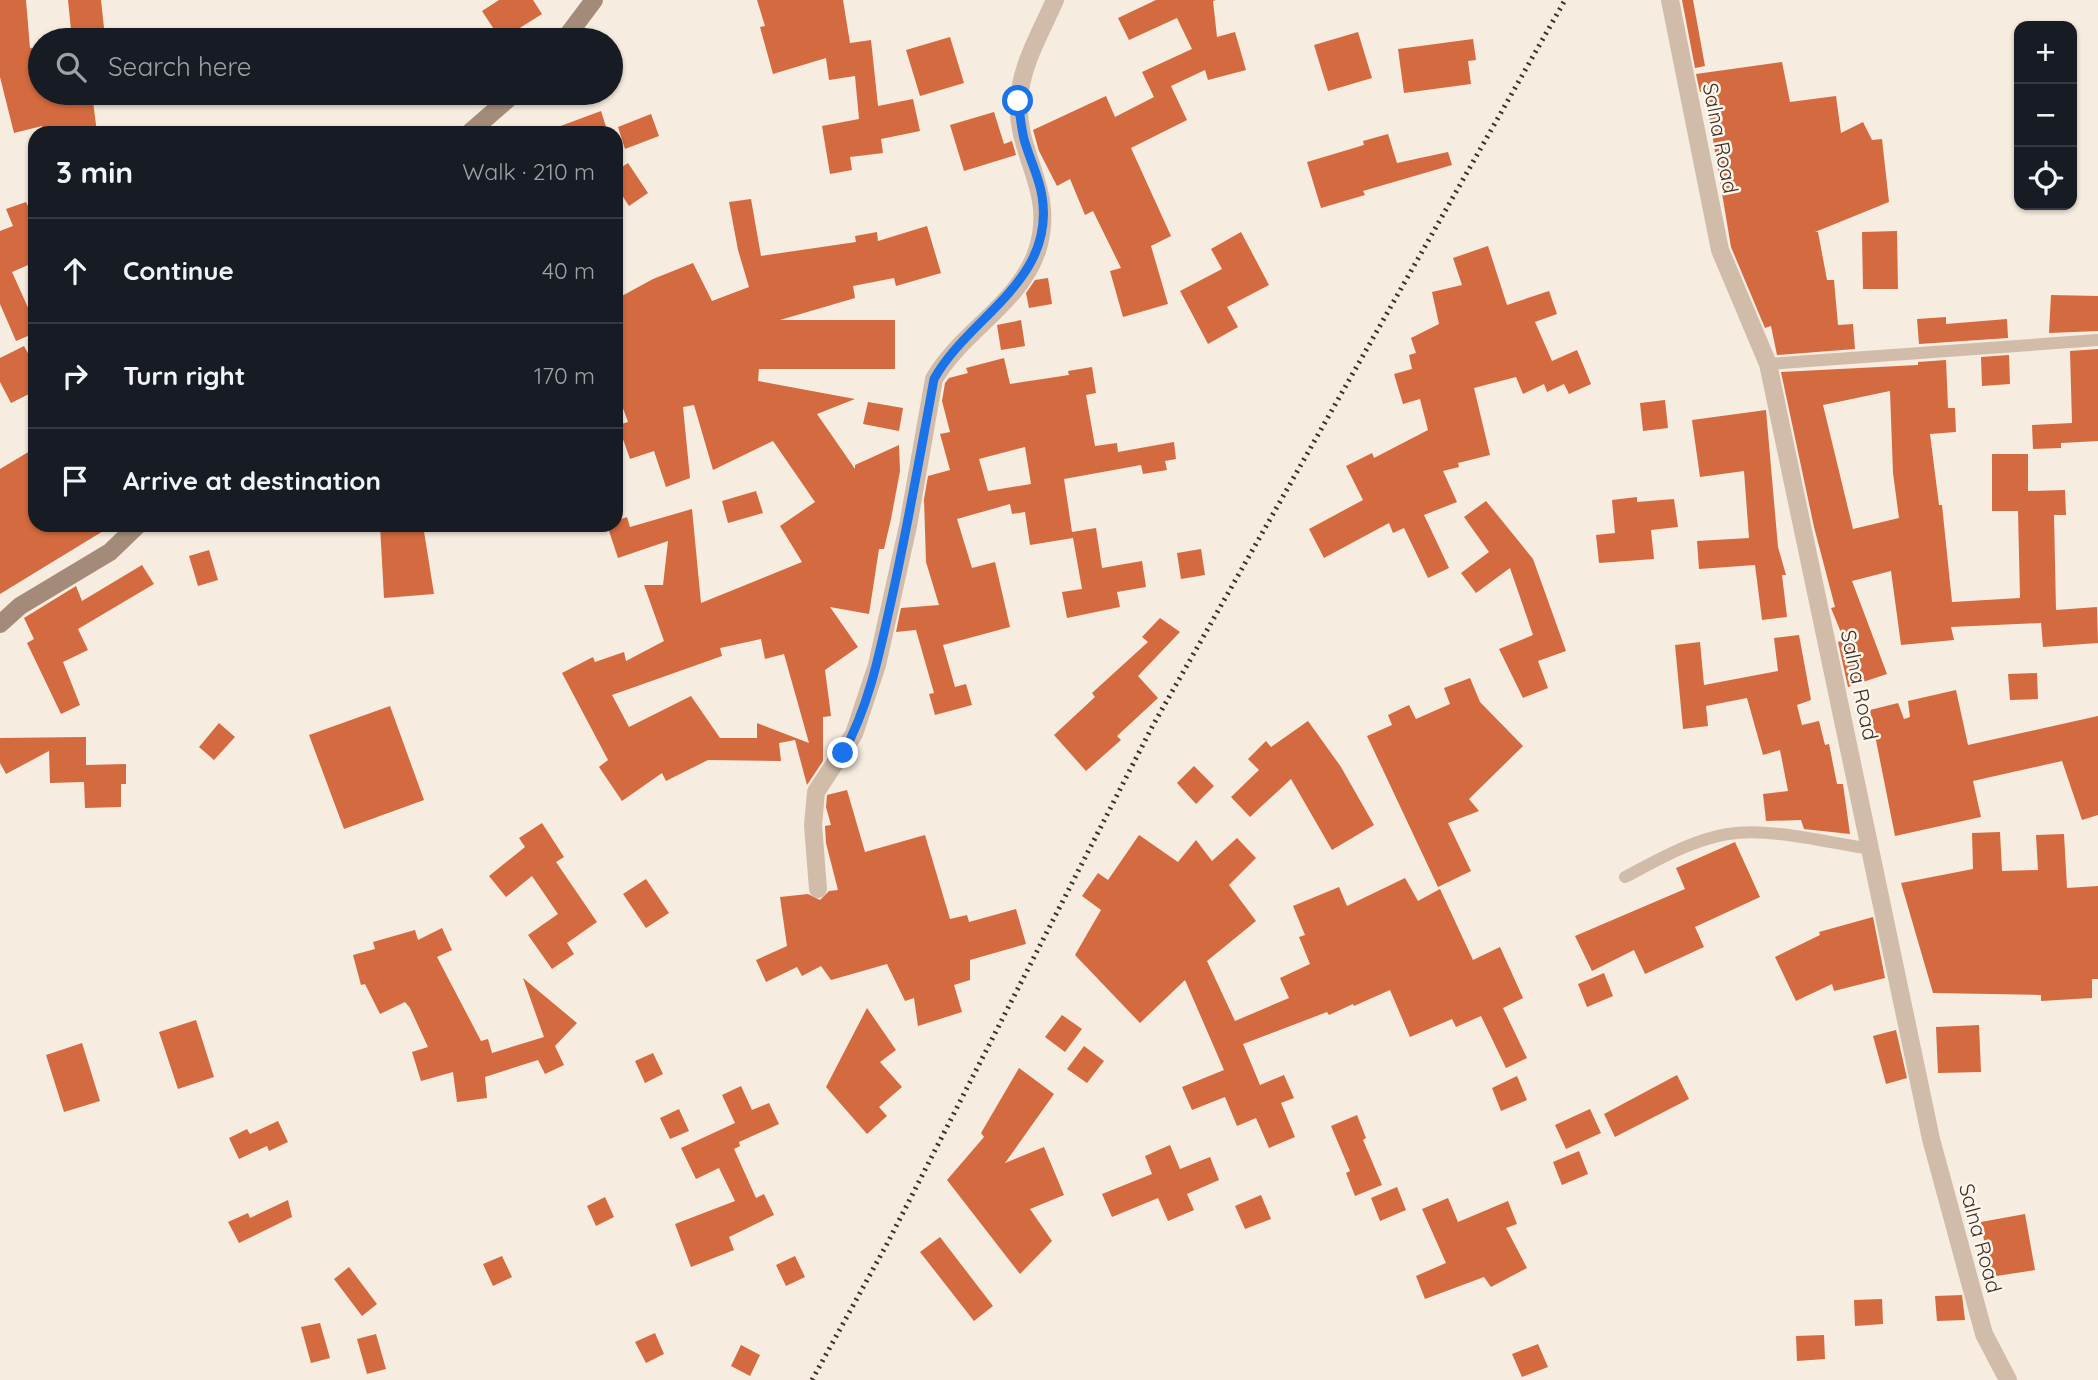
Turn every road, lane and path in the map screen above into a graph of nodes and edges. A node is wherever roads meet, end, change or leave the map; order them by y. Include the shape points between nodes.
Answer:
1 (594, 0) edge
2 (1055, 0) edge
3 (1670, 0) edge
4 (573, 28) edge
5 (501, 105) edge
6 (477, 126) edge
7 (2098, 340) edge
8 (1768, 364) junction
9 (131, 532) edge
10 (0, 624) edge
11 (1872, 849) junction
12 (1625, 877) dead end
13 (818, 889) dead end
14 (2008, 1380) edge

1 - 4 main road
2 - 13 street via 1025,68 1018,101 1042,197 1043,230 1036,255 1019,284 943,363 934,379 877,665 854,734 816,792 813,825
3 - 8 street, Salna Road via 1720,250
5 - 6 main road
7 - 8 lane
8 - 11 street, Salna Road
9 - 10 main road via 110,552 20,606
11 - 12 lane via 1764,833 1729,834 1681,848
11 - 14 street, Salna Road via 1931,1139 1983,1334

